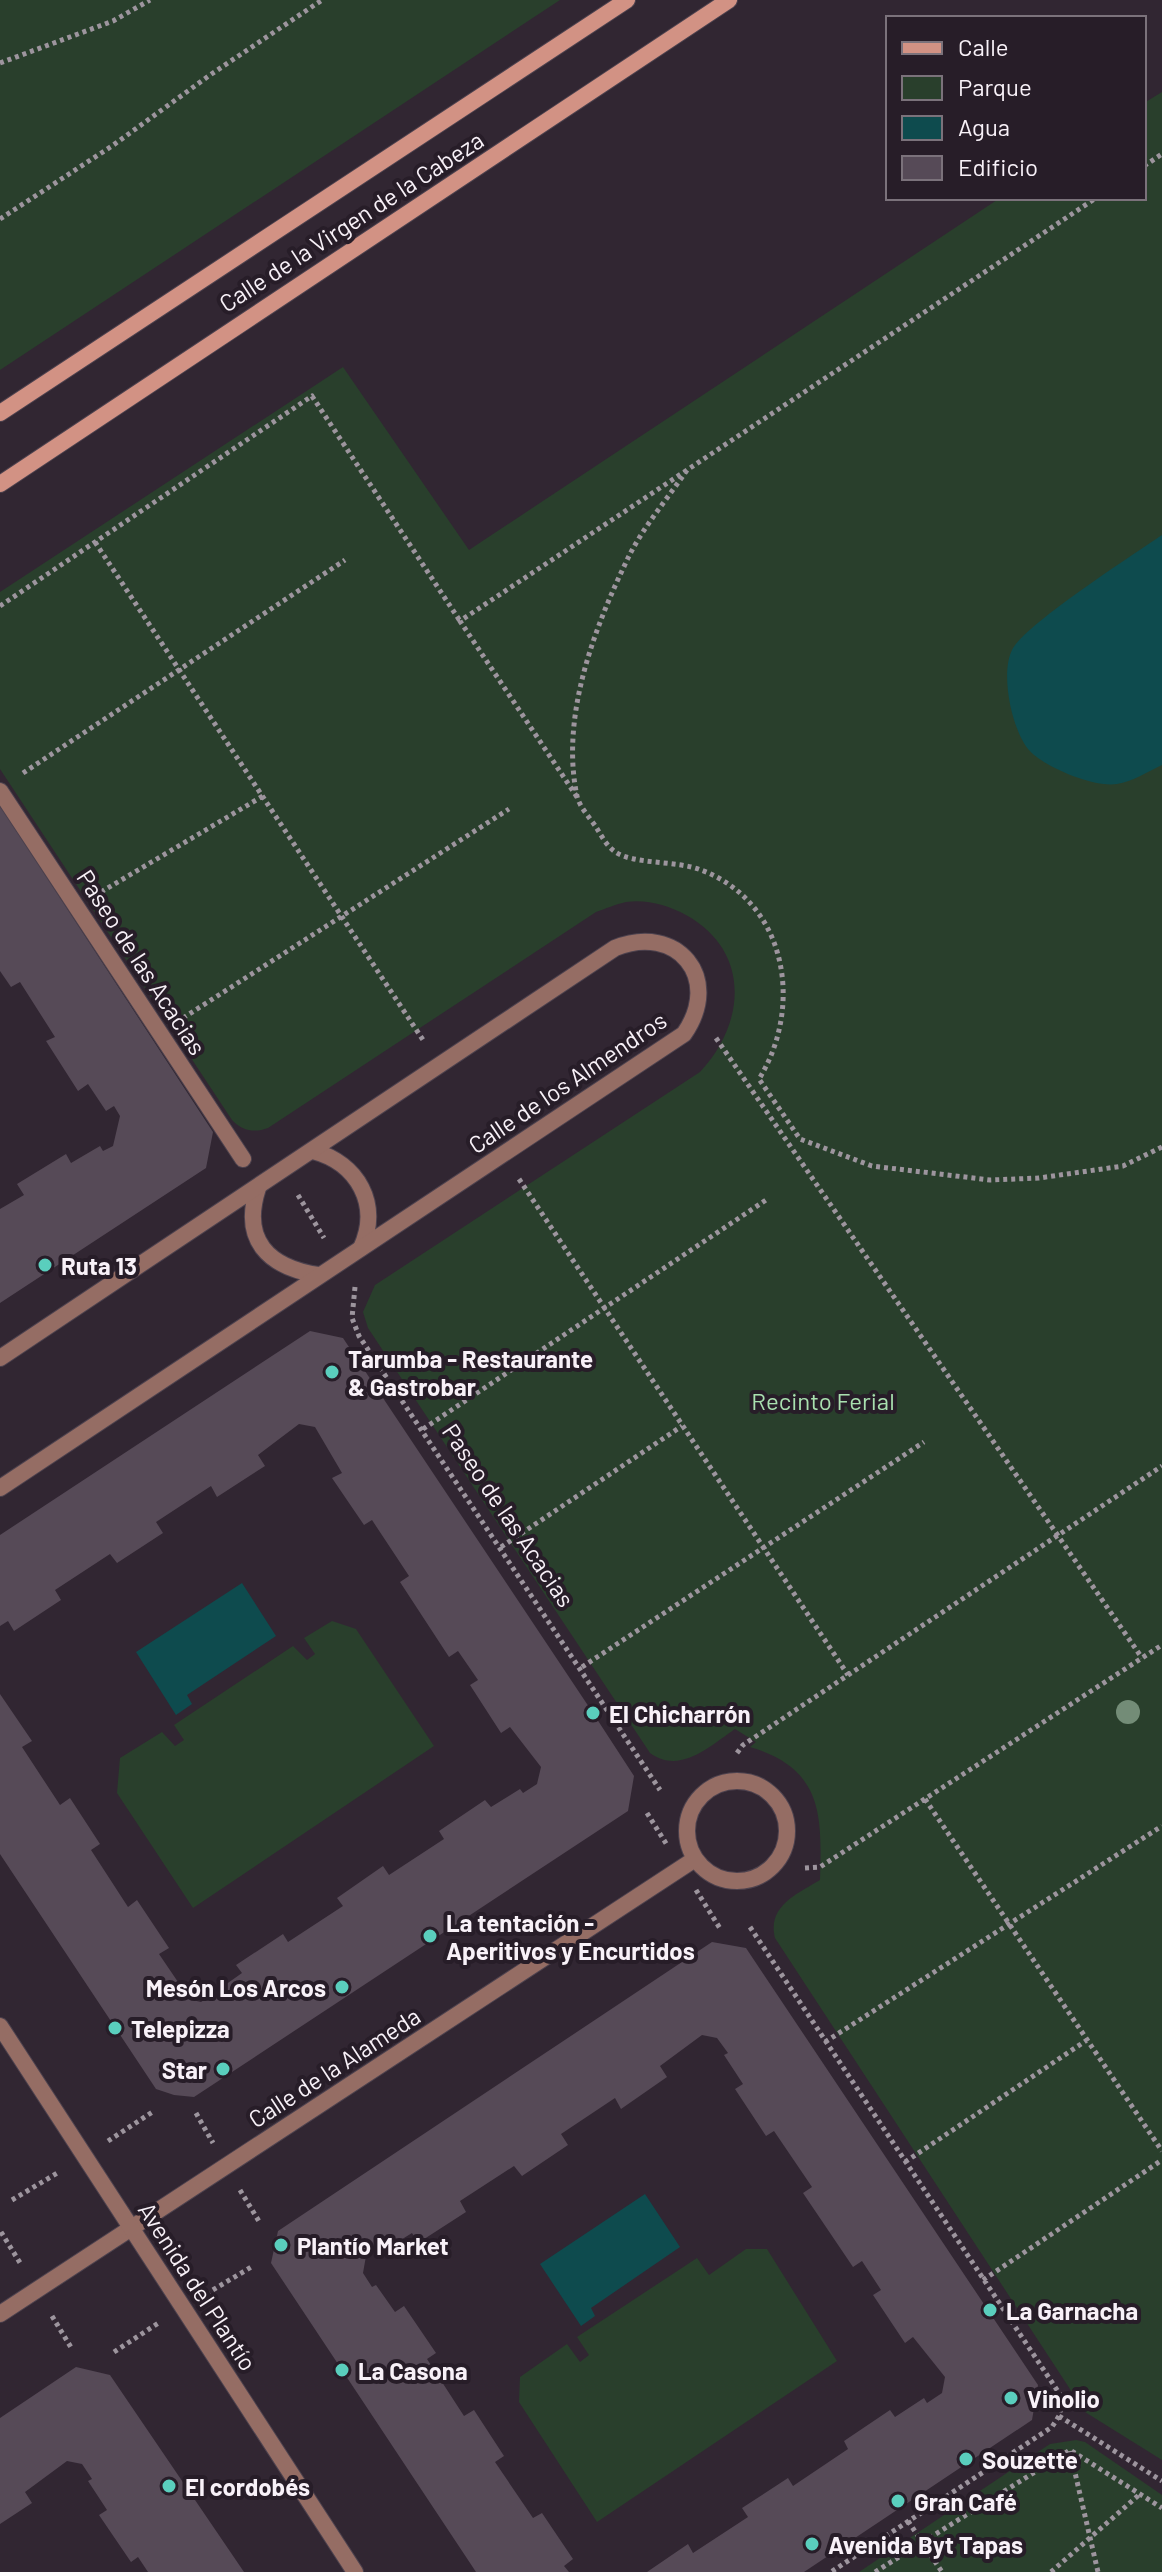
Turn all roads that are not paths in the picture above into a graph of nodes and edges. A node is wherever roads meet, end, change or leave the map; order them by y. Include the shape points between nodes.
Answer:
1 (627, 0) edge
2 (729, 0) edge
3 (0, 413) edge
4 (0, 484) edge
5 (6, 786) edge
6 (313, 1151) junction
7 (243, 1159) dead end
8 (258, 1188) junction
9 (361, 1248) junction
10 (318, 1275) junction
11 (0, 1358) edge
12 (0, 1488) edge
13 (695, 1859) junction
14 (0, 2026) edge
15 (131, 2227) junction
16 (0, 2314) edge
17 (355, 2572) edge

1 - 3 main road, Calle de la Virgen de la Cabeza
2 - 4 main road, Calle de la Virgen de la Cabeza
5 - 7 street, Paseo de las Acacias via 77,907
6 - 8 street, Calle de los Almendros
6 - 9 street via 344,1166 365,1193 369,1227
6 - 9 street, Calle de los Almendros via 615,948 660,942 695,972 700,1006 684,1034
8 - 10 street via 252,1216 264,1249 290,1270
8 - 11 street, Calle de los Almendros
9 - 10 street, Calle de los Almendros
10 - 12 street, Calle de los Almendros
13 - 13 street via 723,1879 758,1877 782,1853 787,1827 779,1803 761,1787 739,1780 709,1789 689,1813 686,1829
13 - 15 street, Calle de la Alameda
14 - 15 street, Avenida del Plantío
15 - 16 street, Calle de la Alameda
15 - 17 street, Avenida del Plantío

